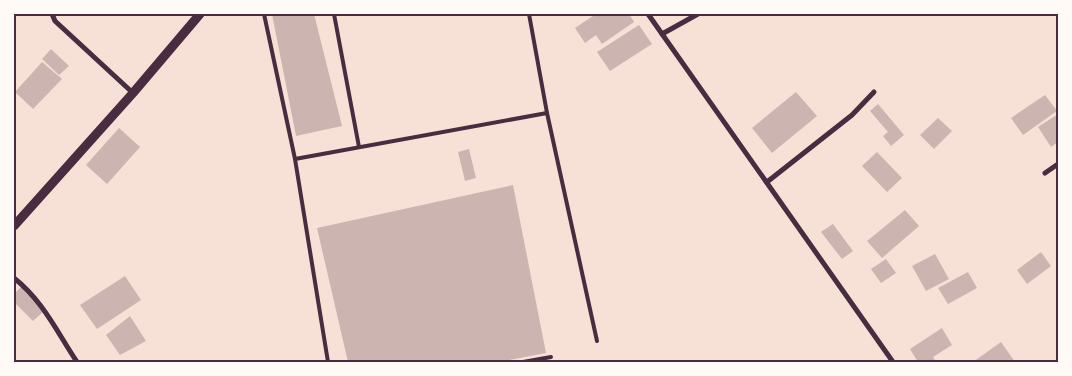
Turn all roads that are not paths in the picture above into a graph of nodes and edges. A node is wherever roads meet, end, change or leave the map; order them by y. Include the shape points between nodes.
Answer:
1 (52, 14) edge
2 (200, 14) edge
3 (264, 14) edge
4 (334, 14) edge
5 (529, 14) edge
6 (648, 14) edge
7 (698, 14) edge
8 (662, 34) junction
9 (874, 92) dead end
10 (132, 93) junction
11 (547, 112) junction
12 (359, 147) junction
13 (294, 159) junction
14 (1058, 164) edge
15 (1045, 173) dead end
16 (767, 182) junction
17 (15, 222) edge
18 (14, 278) edge
19 (597, 341) dead end
20 (551, 357) dead end
21 (77, 362) edge
22 (328, 362) edge
23 (523, 362) edge
24 (893, 362) edge

1 - 10 street
2 - 10 street
3 - 13 lane
4 - 12 lane
5 - 11 lane
6 - 8 street
7 - 8 street
8 - 16 street
9 - 16 street via 852,115
10 - 17 street
11 - 12 lane
11 - 19 lane
12 - 13 lane
13 - 22 lane
14 - 15 street
16 - 24 street
18 - 21 street via 46,310
20 - 23 lane

